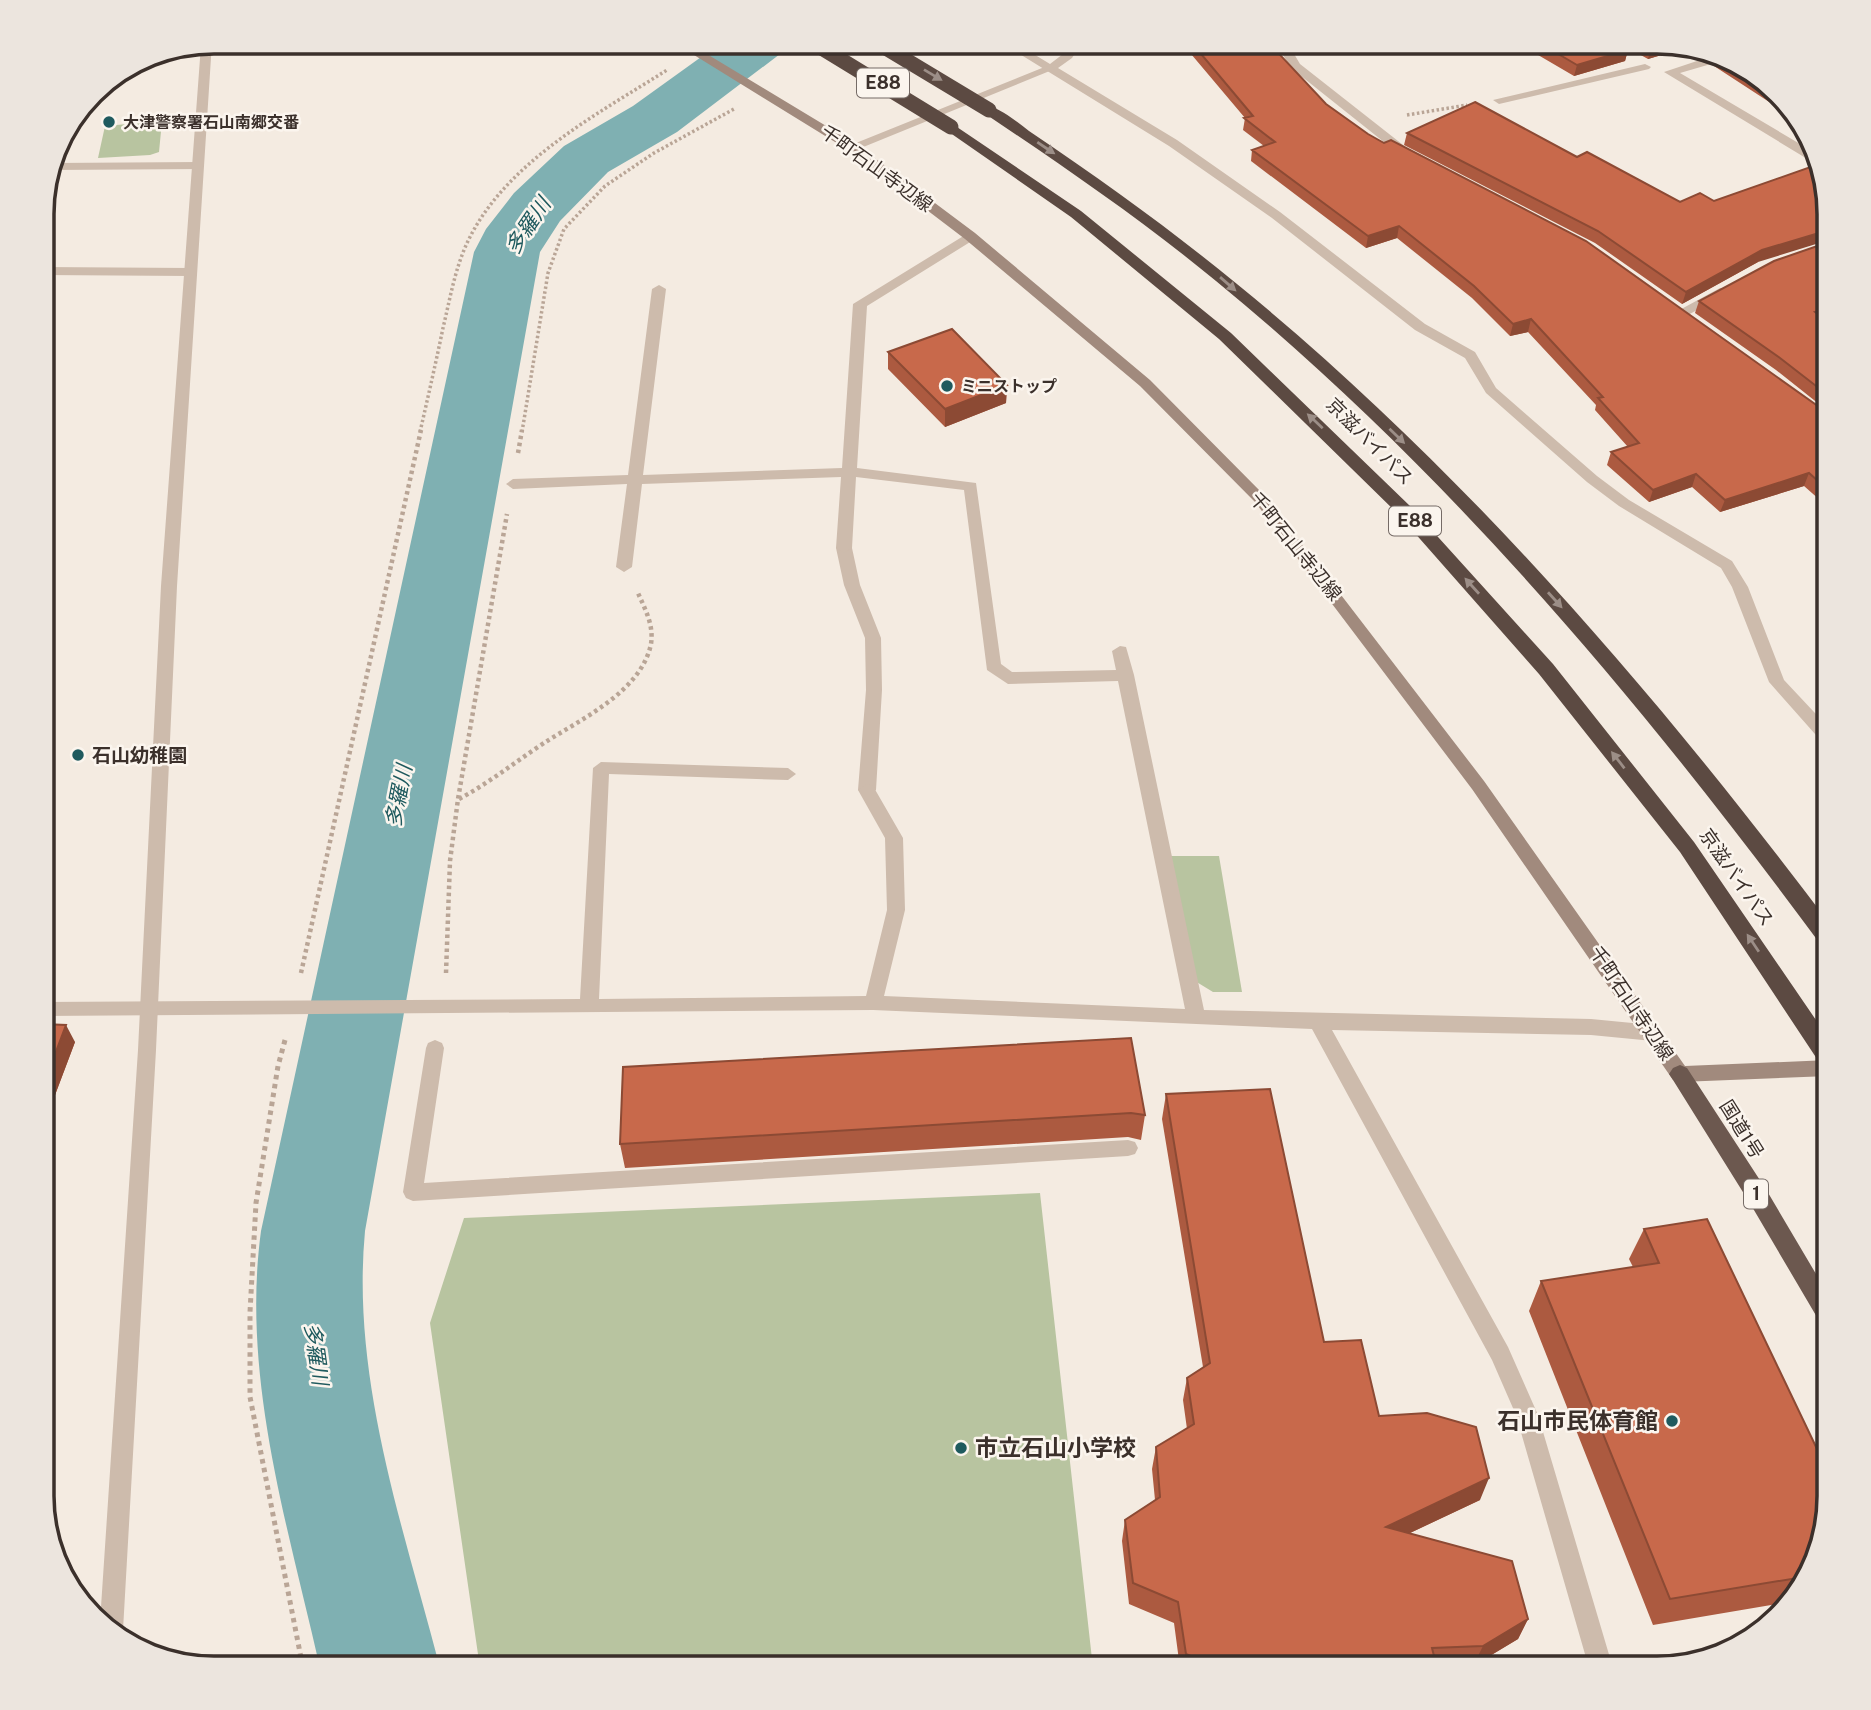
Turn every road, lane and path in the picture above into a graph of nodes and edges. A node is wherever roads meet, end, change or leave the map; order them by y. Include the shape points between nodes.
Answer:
1 (1028, 54) edge
2 (1069, 54) edge
3 (1288, 54) edge
4 (1624, 54) edge
5 (206, 55) edge
6 (694, 55) edge
7 (702, 55) edge
8 (833, 55) edge
9 (897, 55) edge
10 (1704, 62) edge
11 (1645, 66) junction
12 (1051, 68) junction
13 (1670, 72) junction
14 (1499, 100) dead end
15 (1469, 105) edge
16 (1421, 113) dead end
17 (852, 146) junction
18 (1803, 151) edge
19 (1424, 163) edge
20 (199, 166) junction
21 (62, 167) edge
22 (970, 236) junction
23 (55, 271) edge
24 (190, 272) junction
25 (1729, 287) edge
26 (659, 289) dead end
27 (1681, 313) edge
28 (848, 472) junction
29 (635, 478) junction
30 (513, 484) dead end
31 (624, 566) joint
32 (1120, 650) dead end
33 (1126, 675) junction
34 (1816, 725) edge
35 (788, 774) dead end
36 (458, 799) dead end
37 (1817, 923) edge
38 (873, 1003) junction
39 (148, 1007) junction
40 (299, 1007) junction
41 (589, 1007) junction
42 (55, 1009) edge
43 (1196, 1017) junction
44 (1318, 1022) junction
45 (1653, 1033) junction
46 (1817, 1039) edge
47 (435, 1048) dead end
48 (1817, 1068) edge
49 (1680, 1074) junction
50 (1128, 1148) edge
51 (1817, 1297) edge
52 (112, 1618) edge
53 (301, 1656) edge
54 (1597, 1656) edge

1 - 12 street
2 - 12 street
3 - 19 street via 1295,65 1400,151
4 - 11 street
5 - 20 street
6 - 40 path via 588,121 517,176 470,237 452,288
7 - 17 main road, 千町石山寺辺線
46 -> 8 highway, 京滋バイパス / E88, bridge via 1687,847 1555,680 1404,510 1225,336 1076,214 951,127
9 -> 37 highway, 京滋バイパス / E88, bridge via 1080,172 1213,271 1346,386 1489,524 1634,688
10 - 13 street
11 - 13 street
11 - 14 street
12 - 17 street
12 - 34 street via 1174,142 1420,327 1470,355 1491,390 1592,480 1727,565 1777,682
13 - 18 street
15 - 16 path
17 - 22 main road, 千町石山寺辺線
20 - 21 street
20 - 24 street
22 - 28 street via 860,304
22 - 45 main road, 千町石山寺辺線 via 1145,383 1260,499 1478,785
23 - 24 street
24 - 39 street
25 - 27 street
26 - 29 street
28 - 29 street
28 - 33 street via 971,486 992,666 1008,678
28 - 38 street via 844,548 852,585 873,638 867,790 894,838 896,910
29 - 30 street
29 - 31 street
31 - 36 path via 645,603 652,629 648,654 635,678 613,700 486,786
32 - 33 street
33 - 43 street
35 - 41 street via 601,768
38 - 41 street
38 - 43 street
39 - 40 street
39 - 42 street
39 - 52 street
40 - 41 street
40 - 53 path via 278,1066 256,1203 250,1397
43 - 44 street
44 - 45 street via 1591,1027
44 - 54 street via 1500,1354 1527,1415
45 - 49 main road, 千町石山寺辺線
47 - 50 street via 413,1192
48 - 49 main road, 千町石山寺辺線
49 - 51 highway, 国道1号 / 1

